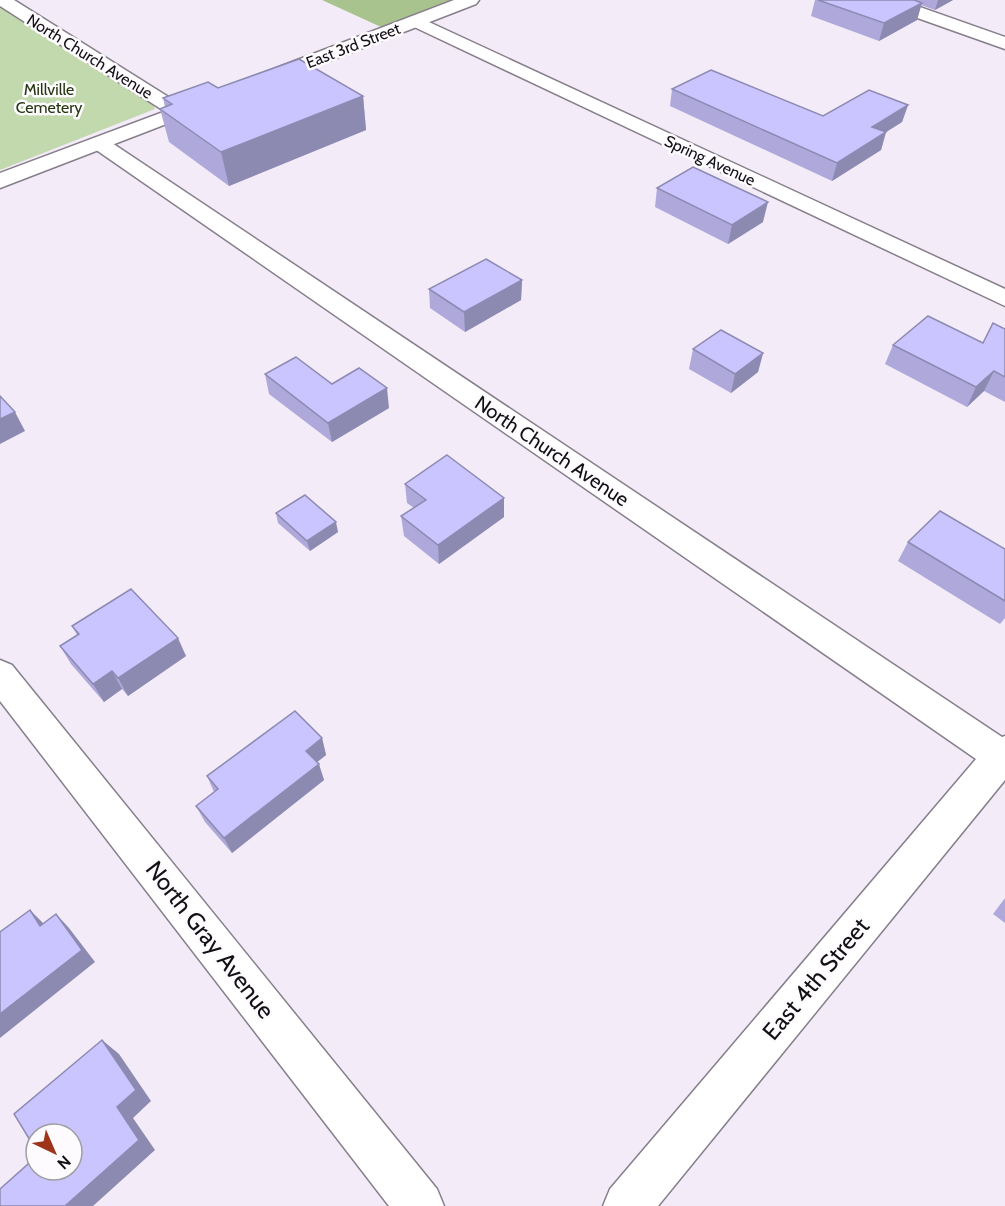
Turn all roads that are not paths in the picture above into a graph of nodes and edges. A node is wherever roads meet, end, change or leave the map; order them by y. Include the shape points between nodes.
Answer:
1 (2, 0) edge
2 (470, 0) edge
3 (884, 0) edge
4 (416, 21) junction
5 (1005, 43) edge
6 (243, 87) edge
7 (222, 95) edge
8 (179, 112) junction
9 (99, 143) junction
10 (0, 181) edge
11 (1005, 298) edge
12 (0, 675) edge
13 (1004, 756) edge
14 (420, 1206) edge
15 (627, 1206) edge

1 - 8 street, North Church Avenue
2 - 4 street, East 3rd Street
3 - 5 street
4 - 6 street, East 3rd Street
4 - 11 street, Spring Avenue
7 - 8 street
8 - 9 street
9 - 10 street
9 - 13 street, North Church Avenue
12 - 14 street, North Gray Avenue
13 - 15 street, East 4th Street

